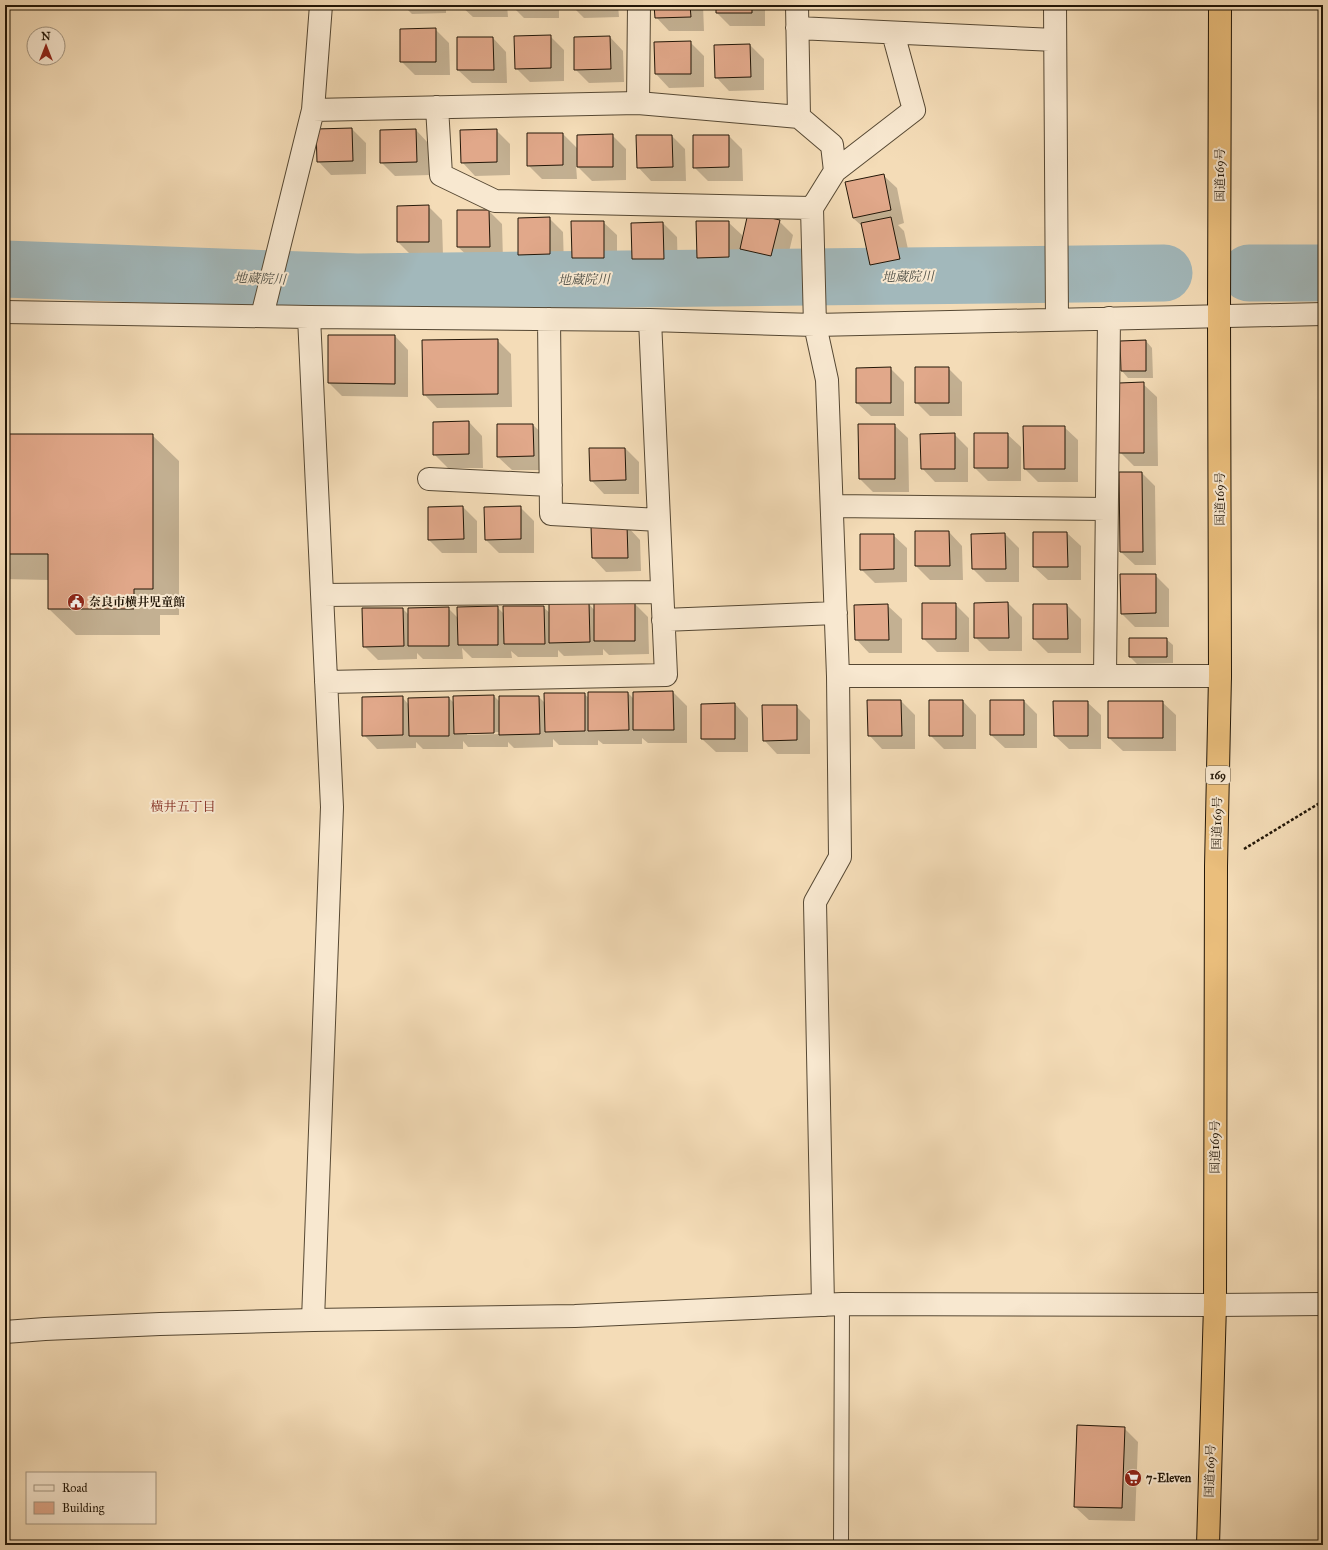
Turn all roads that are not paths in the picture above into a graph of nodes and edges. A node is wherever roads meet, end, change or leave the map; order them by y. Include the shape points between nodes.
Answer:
1 (321, 5) edge
2 (639, 5) edge
3 (797, 5) edge
4 (1055, 5) edge
5 (1220, 5) edge
6 (797, 28) junction
7 (893, 33) junction
8 (1055, 40) junction
9 (638, 103) junction
10 (437, 107) junction
11 (313, 110) junction
12 (799, 117) junction
13 (835, 171) junction
14 (812, 208) junction
15 (5, 312) edge
16 (1323, 314) edge
17 (1219, 315) junction
18 (262, 316) junction
19 (309, 318) junction
20 (1109, 318) junction
21 (549, 319) junction
22 (650, 320) junction
23 (1057, 320) junction
24 (815, 325) junction
25 (429, 479) dead end
26 (551, 485) junction
27 (832, 506) junction
28 (1106, 509) junction
29 (659, 520) junction
30 (662, 592) junction
31 (322, 595) junction
32 (836, 614) junction
33 (663, 620) junction
34 (838, 676) junction
35 (1105, 676) junction
36 (1220, 676) junction
37 (326, 682) junction
38 (833, 1304) junction
39 (1323, 1304) edge
40 (1215, 1305) junction
41 (313, 1320) junction
42 (5, 1332) edge
43 (841, 1545) edge
44 (1208, 1545) edge

1 - 11 street
2 - 9 street
3 - 6 street
4 - 8 street
5 - 17 highway, 国道169号 / 169
6 - 7 street
6 - 12 street
7 - 8 street
7 - 13 street via 914,110
8 - 23 street
9 - 10 street
9 - 12 street
10 - 11 street
10 - 14 street via 441,175 495,201
11 - 18 street
12 - 13 street via 832,145
13 - 14 street
14 - 24 street
15 - 18 street
16 - 17 street
17 - 20 street
17 - 36 highway, 国道169号 / 169
18 - 19 street
19 - 21 street
19 - 31 street
20 - 23 street
20 - 28 street
21 - 22 street
21 - 26 street
22 - 24 street
22 - 29 street
23 - 24 street
24 - 27 street via 827,380
25 - 26 street
26 - 29 street via 551,514
27 - 28 street
27 - 32 street
28 - 35 street
29 - 30 street
30 - 31 street
30 - 33 street
31 - 37 street
32 - 33 street
32 - 34 street
33 - 37 street via 666,675
34 - 35 street
34 - 38 street via 840,857 815,902
35 - 36 street
36 - 40 highway, 国道169号 / 169 via 1216,866
37 - 41 street via 332,807
38 - 40 street
38 - 41 street via 575,1316
38 - 43 lane
39 - 40 street
40 - 44 highway, 国道169号 / 169
41 - 42 street via 45,1328

